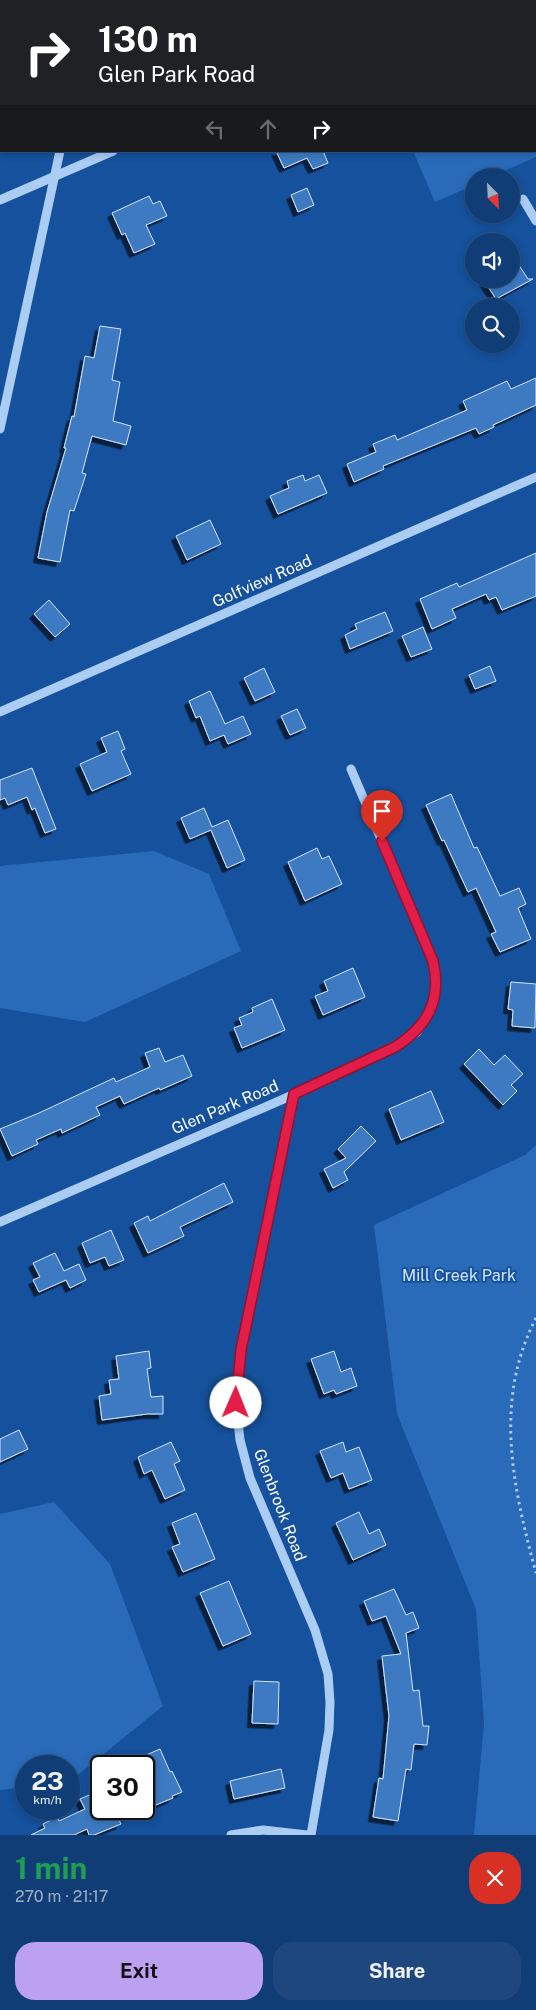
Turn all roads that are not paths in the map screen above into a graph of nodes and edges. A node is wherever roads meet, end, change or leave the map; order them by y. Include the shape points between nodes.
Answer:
1 (60, 152) edge
2 (111, 152) edge
3 (54, 177) junction
4 (523, 199) dead end
5 (0, 200) edge
6 (536, 221) edge
7 (0, 429) edge
8 (536, 477) edge
9 (0, 712) edge
10 (351, 769) dead end
11 (294, 1094) junction
12 (0, 1222) edge
13 (231, 1835) edge
14 (307, 1835) edge
15 (311, 1835) edge

1 - 3 street
2 - 3 street
3 - 5 street
3 - 7 street
4 - 6 street
8 - 9 street, Golfview Road
10 - 11 street, Glen Park Road via 433,961 436,992 426,1019 409,1038
11 - 12 street, Glen Park Road
11 - 15 street, Glenbrook Road via 241,1350 236,1403 240,1440 250,1478 315,1630 328,1674 330,1730
13 - 14 street via 263,1830

